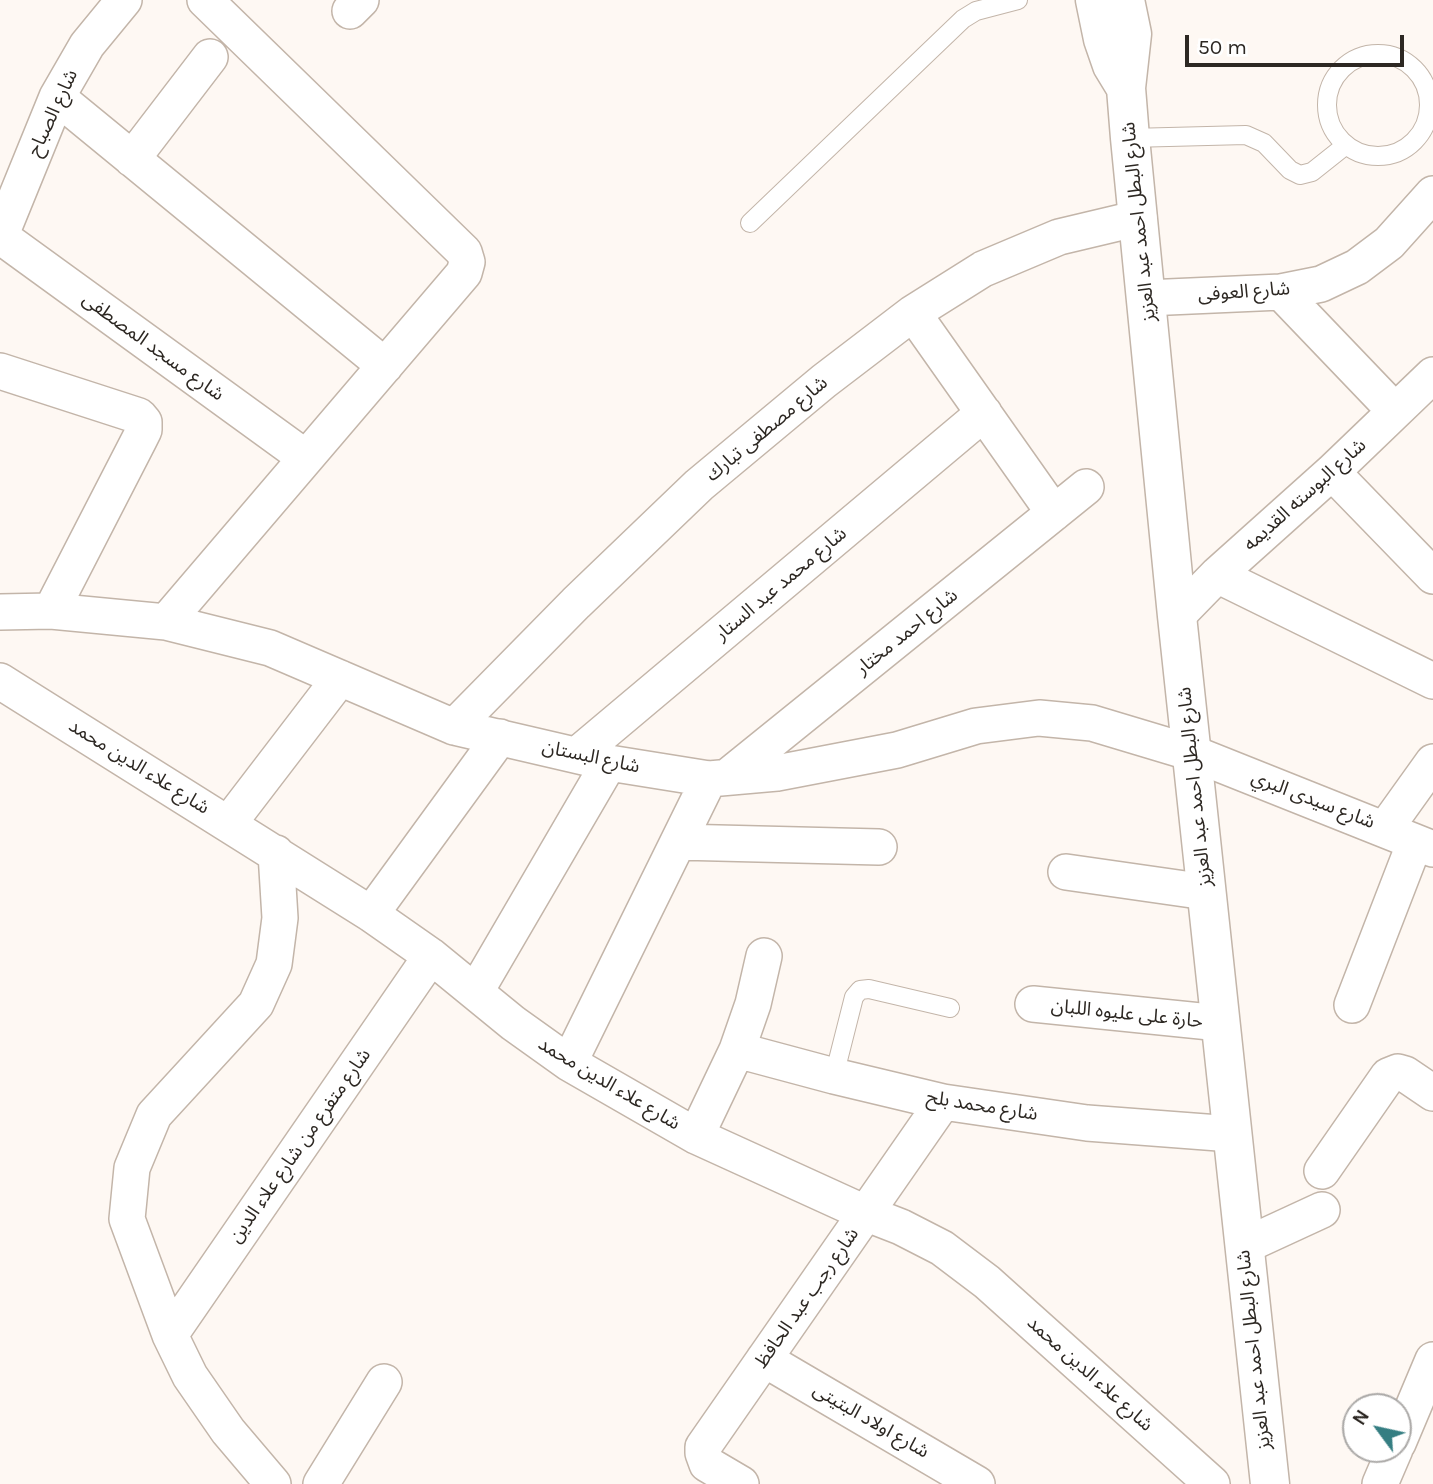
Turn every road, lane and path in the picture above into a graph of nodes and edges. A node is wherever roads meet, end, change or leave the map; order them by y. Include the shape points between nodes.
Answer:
1 (124, 0) edge
2 (205, 0) edge
3 (1018, 0) edge
4 (1095, 0) edge
5 (1125, 0) edge
6 (210, 57) dead end
7 (1126, 89) junction
8 (57, 97) junction
9 (1130, 138) junction
10 (1346, 145) junction
11 (132, 159) junction
12 (1428, 213) edge
13 (1139, 218) junction
14 (750, 223) dead end
15 (0, 237) edge
16 (1281, 292) junction
17 (1146, 298) junction
18 (913, 313) junction
19 (384, 366) junction
20 (0, 371) edge
21 (1433, 375) edge
22 (1395, 411) junction
23 (984, 413) junction
24 (306, 458) junction
25 (1332, 472) junction
26 (1086, 487) dead end
27 (1054, 513) junction
28 (1217, 575) junction
29 (1433, 576) edge
30 (51, 611) junction
31 (0, 612) edge
32 (1177, 616) junction
33 (166, 622) junction
34 (340, 678) junction
35 (0, 681) edge
36 (1433, 681) edge
37 (454, 727) junction
38 (500, 737) junction
39 (1192, 753) junction
40 (593, 759) junction
41 (1433, 762) edge
42 (718, 778) junction
43 (229, 823) junction
44 (1411, 840) edge
45 (678, 842) junction
46 (879, 847) dead end
47 (276, 853) junction
48 (1066, 872) dead end
49 (1206, 892) junction
50 (371, 914) junction
51 (431, 956) junction
52 (764, 956) dead end
53 (476, 991) junction
54 (1033, 1004) dead end
55 (1352, 1005) dead end
56 (950, 1008) dead end
57 (1220, 1023) junction
58 (737, 1050) junction
59 (569, 1063) junction
60 (834, 1076) junction
61 (1433, 1093) edge
62 (943, 1102) junction
63 (1232, 1134) junction
64 (696, 1136) junction
65 (1322, 1171) dead end
66 (1322, 1210) dead end
67 (865, 1213) junction
68 (1244, 1246) junction
69 (170, 1335) junction
70 (764, 1359) junction
71 (1433, 1360) edge
72 (384, 1382) dead end
73 (1412, 1410) edge
74 (1389, 1463) edge
75 (273, 1484) edge
76 (321, 1484) edge
77 (741, 1484) edge
78 (977, 1484) edge
79 (1212, 1484) edge
80 (1270, 1484) edge
81 (1380, 1484) edge

1 - 8 street, شارع الصباح via 87,45
2 - 19 street via 467,257 464,273
3 - 14 lane via 976,11 957,24
4 - 7 main road, شارع البطل احمد عبد العزيز via 1112,65
5 - 7 main road, شارع البطل احمد عبد العزيز via 1132,34
6 - 11 street
7 - 9 main road, شارع البطل احمد عبد العزيز
8 - 11 street
8 - 15 street, شارع الصباح
9 - 10 lane via 1246,135 1264,143 1300,175 1312,172
9 - 13 main road, شارع البطل احمد عبد العزيز
10 - 10 lane via 1371,156 1385,156 1399,152 1420,134 1428,114 1428,93 1404,60 1377,53 1363,56 1350,61 1331,82 1329,123
11 - 19 street
12 - 16 street, شارع العوفى via 1357,267 1321,284
13 - 17 main road, شارع البطل احمد عبد العزيز
13 - 18 street, شارع مصطفى تبارك via 1059,237 983,270
15 - 24 street, شارع مسجد المصطفى
16 - 17 street, شارع العوفى
16 - 22 street
17 - 32 main road, شارع البطل احمد عبد العزيز
18 - 23 street
18 - 37 street, شارع مصطفى تبارك via 699,485
19 - 24 street
20 - 30 street via 139,416 144,422 144,430
21 - 22 street, شارع البوسته القديمه
22 - 25 street, شارع البوسته القديمه
23 - 27 street
23 - 40 street, شارع محمد عبد الستار
24 - 33 street
25 - 28 street, شارع البوسته القديمه
25 - 29 street
26 - 27 street, شارع احمد مختار
27 - 42 street, شارع احمد مختار
28 - 32 street, شارع البوسته القديمه
28 - 36 street
30 - 31 street, شارع البستان
30 - 33 street, شارع البستان
32 - 39 main road, شارع البطل احمد عبد العزيز
33 - 34 street, شارع البستان via 270,648
34 - 37 street, شارع البستان
34 - 43 street
35 - 43 street, شارع علاء الدين محمد
37 - 38 street, شارع البستان
38 - 40 street, شارع البستان
38 - 50 street
39 - 42 street, شارع البستان via 1092,723 1039,718 976,726 897,750 777,773
39 - 44 street, شارع سيدى البري
39 - 49 main road, شارع البطل احمد عبد العزيز
40 - 42 street, شارع البستان
40 - 53 street, شارع محمد عبد الستار
41 - 44 street
42 - 45 street, شارع احمد مختار
43 - 47 street, شارع علاء الدين محمد
44 - 55 street
45 - 46 street
45 - 59 street, شارع احمد مختار
47 - 50 street, شارع علاء الدين محمد
47 - 69 street via 280,918 270,974 256,1004 154,1115 132,1168 128,1219
48 - 49 street
49 - 57 main road, شارع البطل احمد عبد العزيز
50 - 51 street, شارع علاء الدين محمد
51 - 53 street, شارع علاء الدين محمد
51 - 69 street, شارع متفرع من شارع علاء الدين
52 - 58 street
53 - 59 street, شارع علاء الدين محمد
54 - 57 street, حارة على عليوه اللبان
56 - 60 lane via 860,990 854,997
57 - 63 main road, شارع البطل احمد عبد العزيز
58 - 60 street, شارع محمد بلح
58 - 64 street
59 - 64 street, شارع علاء الدين محمد
60 - 62 street, شارع محمد بلح
61 - 65 street via 1405,1074 1388,1076
62 - 63 street, شارع محمد بلح via 1087,1123
62 - 67 street, شارع رجب عبد الحافظ
63 - 68 main road, شارع البطل احمد عبد العزيز
64 - 67 street, شارع علاء الدين محمد
66 - 68 street
67 - 70 street, شارع رجب عبد الحافظ
67 - 79 street, شارع علاء الدين محمد via 942,1248 987,1282
68 - 80 main road, شارع البطل احمد عبد العزيز
69 - 75 street via 220,1420
70 - 77 street, شارع رجب عبد الحافظ via 703,1447 707,1464
70 - 78 street, شارع اولاد البتيتى
71 - 73 street
72 - 76 street
74 - 81 street

